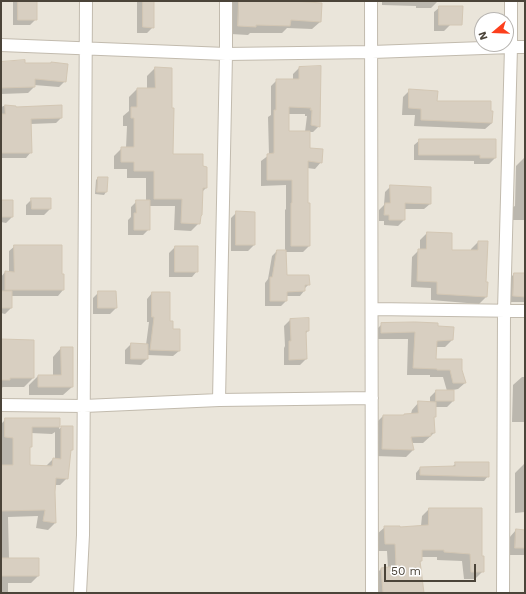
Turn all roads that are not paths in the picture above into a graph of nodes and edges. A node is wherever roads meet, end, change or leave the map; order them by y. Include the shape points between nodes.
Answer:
1 (86, 1) edge
2 (226, 1) edge
3 (371, 1) edge
4 (511, 1) edge
5 (511, 12) edge
6 (1, 45) edge
7 (514, 47) edge
8 (525, 47) edge
9 (86, 48) junction
10 (474, 48) edge
11 (372, 52) junction
12 (511, 52) edge
13 (226, 54) junction
14 (372, 309) junction
15 (504, 311) junction
16 (525, 311) edge
17 (372, 398) junction
18 (219, 400) junction
19 (1, 405) edge
20 (84, 406) junction
21 (80, 593) edge
22 (372, 593) edge
23 (503, 593) edge

1 - 9 street
2 - 13 street
3 - 11 street
4 - 5 street
6 - 9 street
7 - 8 street
9 - 13 street
9 - 20 street
10 - 11 street
11 - 13 street
11 - 14 street
12 - 15 street
13 - 18 street
14 - 15 street
14 - 17 street
15 - 16 street
15 - 23 street
17 - 18 street
17 - 22 street
18 - 20 street
19 - 20 street
20 - 21 street

